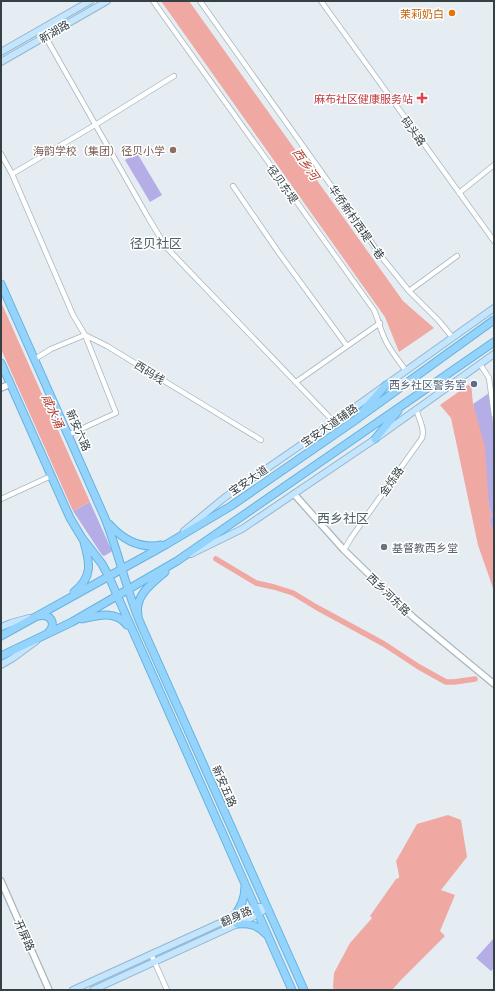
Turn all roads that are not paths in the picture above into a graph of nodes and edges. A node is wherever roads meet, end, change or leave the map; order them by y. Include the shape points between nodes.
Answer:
1 (90, 1) edge
2 (107, 1) edge
3 (153, 1) edge
4 (200, 1) edge
5 (321, 1) edge
6 (41, 29) junction
7 (45, 36) junction
8 (1, 52) edge
9 (1, 62) edge
10 (174, 76) dead end
11 (95, 125) junction
12 (1, 154) edge
13 (494, 165) edge
14 (12, 174) junction
15 (233, 186) dead end
16 (459, 192) junction
17 (494, 241) edge
18 (457, 256) dead end
19 (1, 284) edge
20 (409, 291) junction
21 (494, 308) edge
22 (494, 320) edge
23 (380, 323) junction
24 (85, 335) junction
25 (453, 338) junction
26 (494, 342) edge
27 (347, 346) junction
28 (494, 354) edge
29 (35, 359) junction
30 (1, 363) edge
31 (480, 364) junction
32 (408, 370) junction
33 (296, 382) junction
34 (10, 384) junction
35 (386, 385) junction
36 (1, 388) edge
37 (404, 404) junction
38 (416, 409) junction
39 (494, 415) edge
40 (334, 422) junction
41 (354, 422) junction
42 (68, 434) junction
43 (375, 439) junction
44 (261, 440) dead end
45 (51, 476) junction
46 (294, 494) junction
47 (1, 499) edge
48 (104, 516) junction
49 (82, 538) junction
50 (167, 544) junction
51 (344, 550) junction
52 (177, 561) junction
53 (122, 570) junction
54 (108, 577) junction
55 (128, 589) junction
56 (117, 595) junction
57 (59, 604) junction
58 (38, 616) junction
59 (72, 622) junction
60 (1, 627) edge
61 (142, 627) junction
62 (133, 633) junction
63 (47, 634) junction
64 (1, 636) edge
65 (1, 656) edge
66 (1, 665) edge
67 (494, 684) edge
68 (243, 880) junction
69 (1, 881) edge
70 (4, 894) edge
71 (255, 907) junction
72 (267, 907) junction
73 (258, 914) junction
74 (233, 917) junction
75 (238, 924) junction
76 (268, 937) junction
77 (151, 954) junction
78 (154, 962) junction
79 (49, 990) edge
80 (73, 990) edge
81 (93, 990) edge
82 (167, 990) edge
83 (292, 990) edge
84 (304, 990) edge

1 - 6 main road, 新湖路
2 - 7 main road, 新湖路
3 - 23 street, 径贝东堤 via 374,310
4 - 20 street, 华侨新村西堤一巷 via 384,260
5 - 16 street, 码头路
6 - 7 street
6 - 8 main road, 新湖路
7 - 9 main road, 新湖路
7 - 11 street
10 - 11 street
11 - 14 street
11 - 33 street via 166,247
12 - 14 street
13 - 16 street
14 - 24 street via 73,315
15 - 27 street
16 - 17 street, 码头路
18 - 20 street
19 - 29 main road, 新安六路
20 - 25 street, 华侨新村西堤一巷
21 - 25 main road, 宝安大道辅路
22 - 41 main road, 宝安大道
23 - 27 street
23 - 32 street, 径贝东堤 via 388,345
24 - 29 street via 51,349
24 - 42 street via 116,413
24 - 44 street, 西码线 via 108,346
25 - 32 main road, 宝安大道辅路
26 - 37 main road
27 - 33 street
28 - 31 main road
29 - 42 main road, 新安六路
30 - 34 main road
31 - 38 main road
31 - 39 street via 489,378
32 - 35 main road, 宝安大道辅路
33 - 40 street
34 - 36 street
34 - 45 main road
35 - 40 main road, 宝安大道辅路
35 - 41 main road
37 - 43 main road
37 - 52 main road
38 - 43 main road
38 - 51 street, 金烁路 via 423,429 422,438
40 - 50 main road, 宝安大道辅路 via 224,498
41 - 50 main road, 宝安大道 via 231,506
42 - 48 main road, 新安六路
43 - 46 main road
45 - 47 street
45 - 49 main road
46 - 51 street, 西乡河东路
46 - 52 main road via 233,534
48 - 50 main road via 121,536 133,543 145,546
48 - 53 main road, 新安六路
49 - 54 main road
49 - 57 main road via 88,559 87,577 80,587
50 - 53 main road, 宝安大道
51 - 67 street, 西乡河东路 via 413,617
52 - 55 main road
52 - 61 main road via 151,584 141,598 138,612
53 - 54 main road, 宝安大道
53 - 55 main road, 新安六路
54 - 56 main road
54 - 57 main road, 宝安大道
55 - 56 main road
55 - 61 main road, 新安五路
56 - 59 main road
56 - 62 main road, 新安五路
57 - 58 main road, 宝安大道
58 - 60 main road
58 - 63 main road via 44,615 52,621 52,629
58 - 64 main road, 宝安大道
59 - 62 main road via 94,616 114,616 121,618
59 - 63 main road
61 - 72 main road, 新安五路
62 - 68 main road, 新安五路
63 - 65 main road
63 - 66 main road
68 - 71 main road, 新安五路
68 - 74 main road via 244,898
69 - 70 street, 开屏路
70 - 79 street, 开屏路
71 - 72 main road, 翻身路
71 - 73 main road, 新安五路
71 - 74 main road, 翻身路
72 - 73 main road, 翻身路
72 - 84 main road, 新安五路
73 - 75 main road, 翻身路
73 - 76 main road, 新安五路
74 - 77 main road, 翻身路
75 - 76 main road via 256,926
75 - 78 main road, 翻身路
76 - 83 main road, 新安五路
77 - 78 street
77 - 80 main road, 翻身路
78 - 81 main road, 翻身路
78 - 82 street

